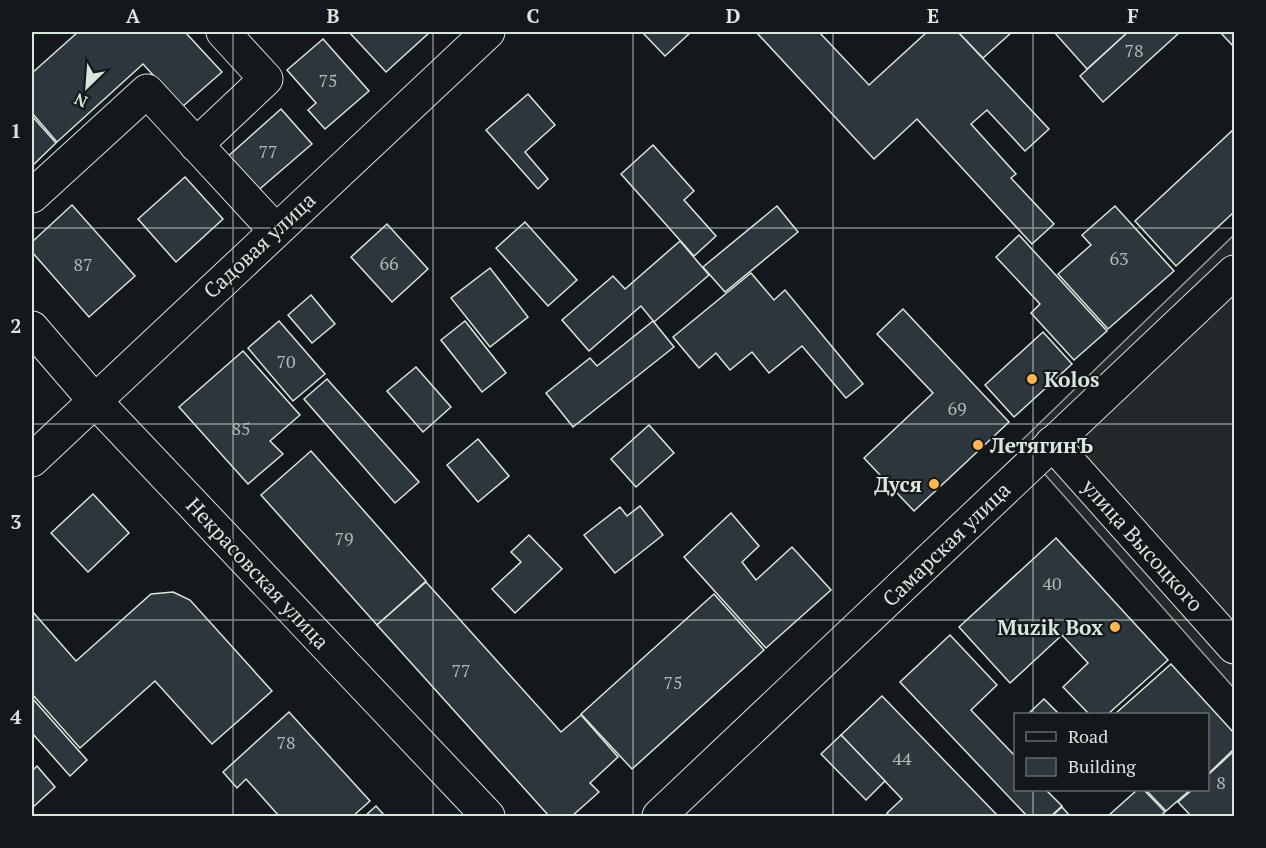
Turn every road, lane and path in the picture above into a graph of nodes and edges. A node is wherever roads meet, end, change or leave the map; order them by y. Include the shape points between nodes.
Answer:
1 (223, 32) edge
2 (488, 32) edge
3 (196, 145) junction
4 (32, 196) edge
5 (275, 230) junction
6 (1234, 272) edge
7 (32, 328) edge
8 (95, 401) junction
9 (1052, 443) junction
10 (32, 460) edge
11 (1234, 646) edge
12 (488, 816) edge
13 (659, 816) edge

1 - 3 street via 266,79
2 - 5 street, Садовая улица
3 - 4 street via 147,92
3 - 5 street
5 - 8 street, Садовая улица
6 - 9 street, Самарская улица
7 - 8 street, Некрасовская улица
8 - 10 street, Садовая улица
8 - 12 street, Некрасовская улица
9 - 11 street, улица Высоцкого
9 - 13 street, Самарская улица

